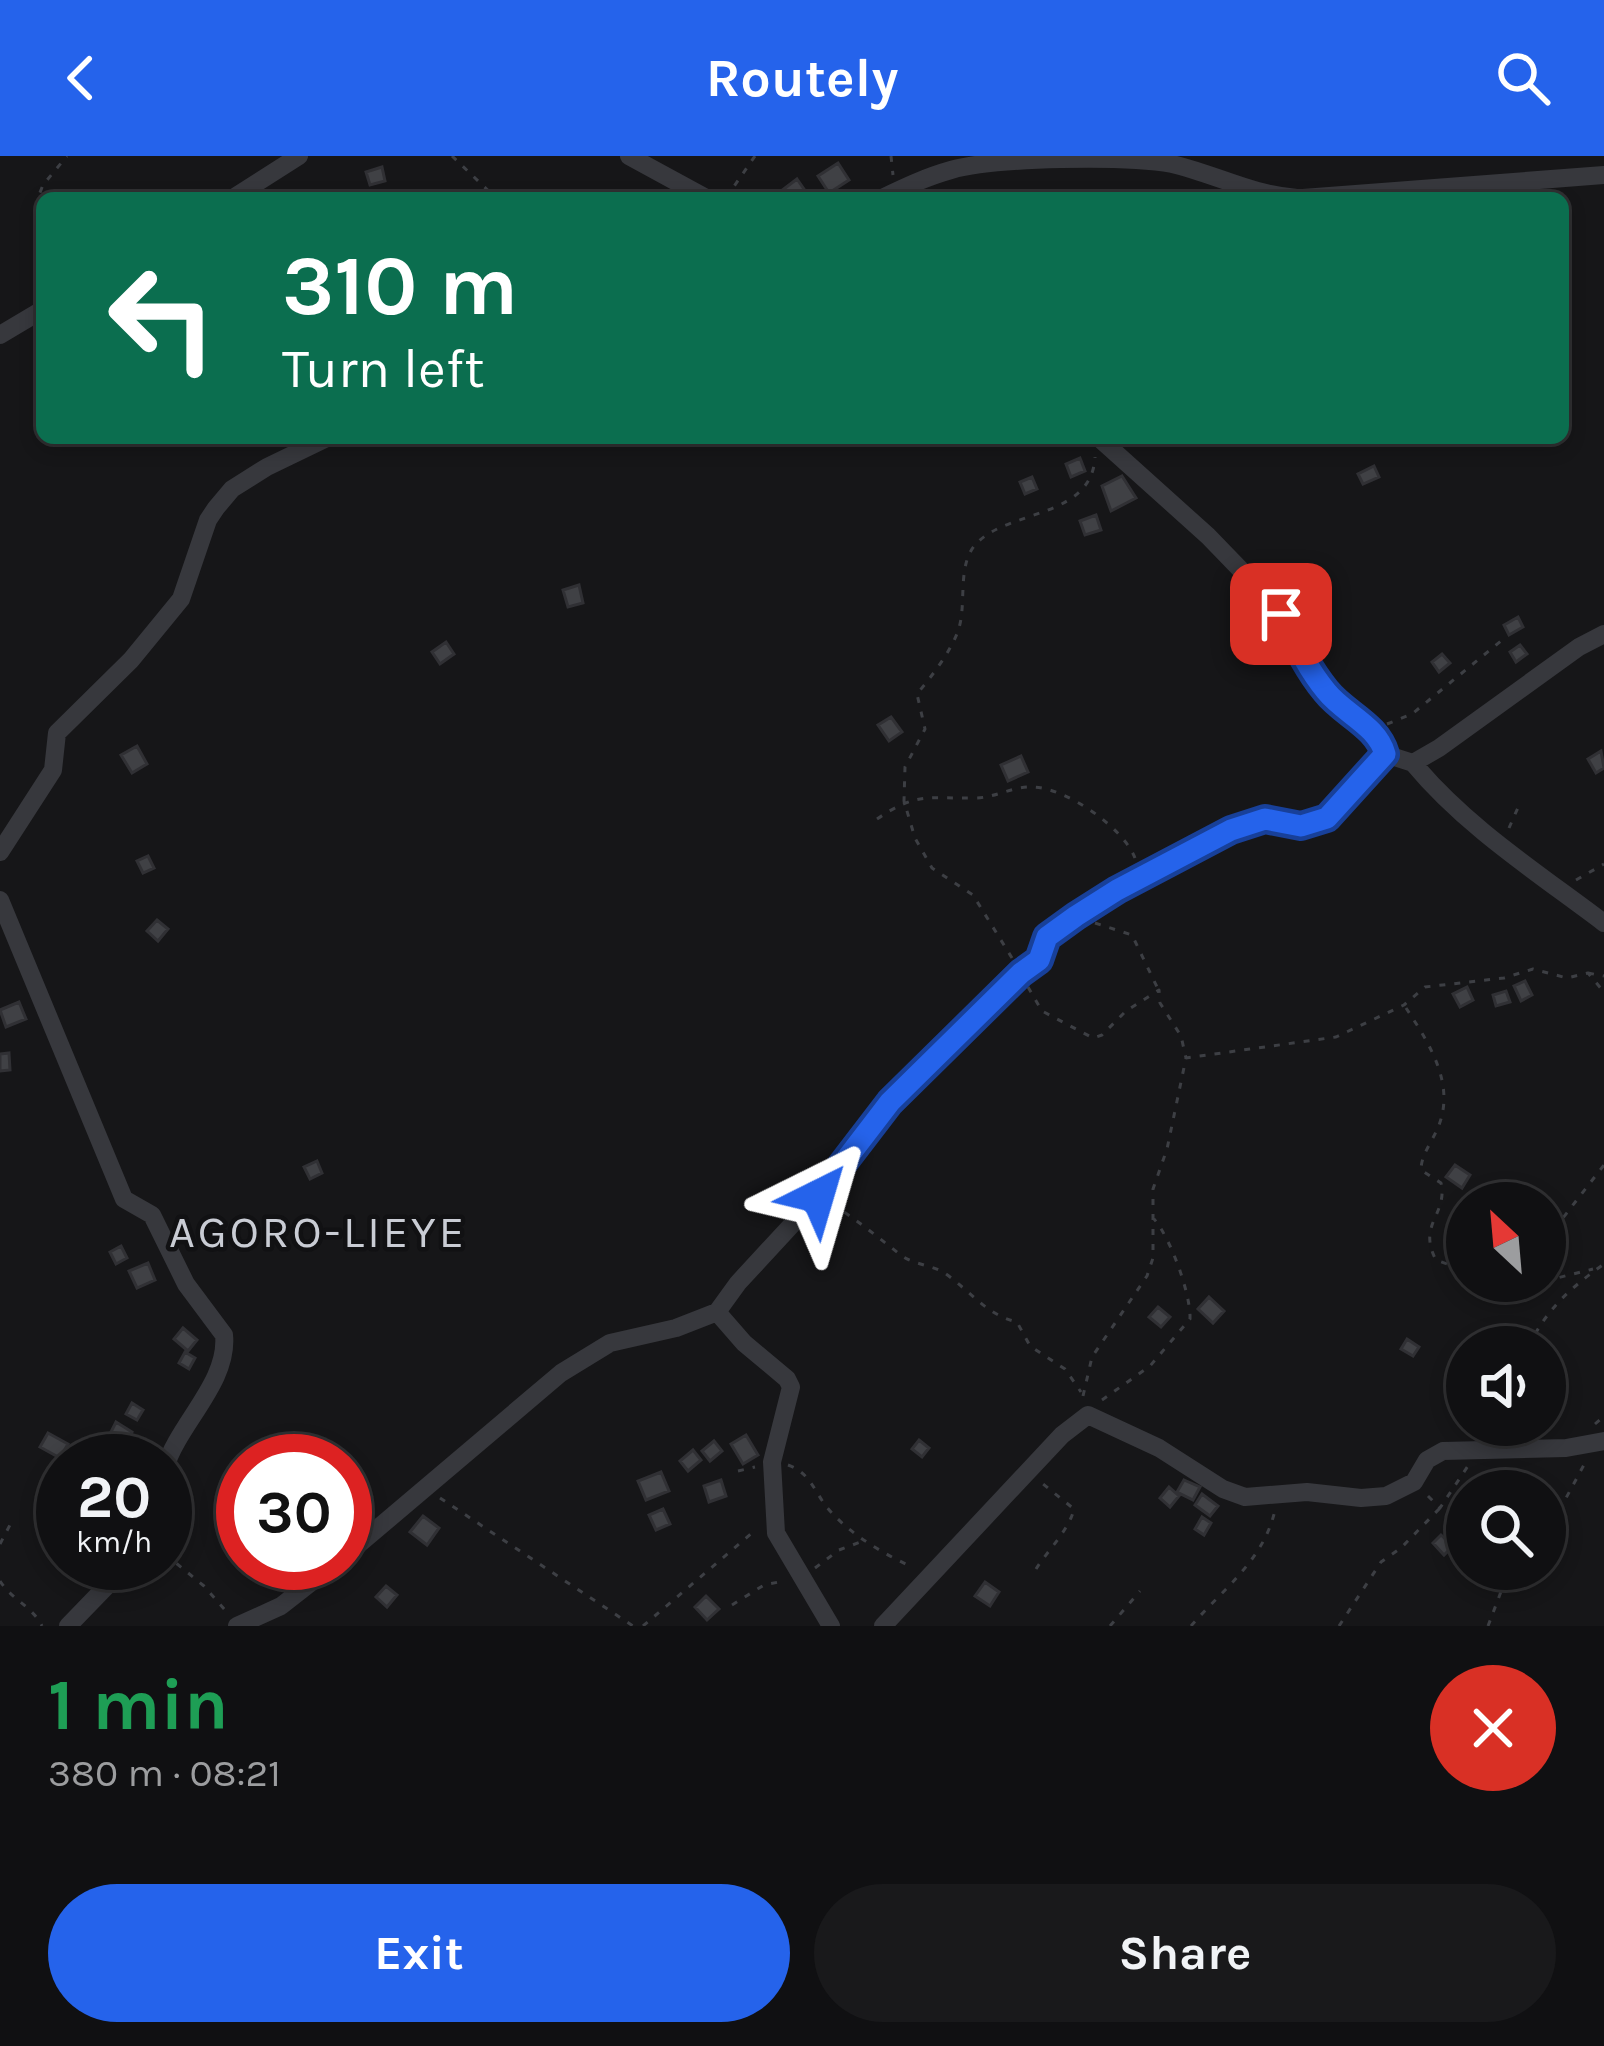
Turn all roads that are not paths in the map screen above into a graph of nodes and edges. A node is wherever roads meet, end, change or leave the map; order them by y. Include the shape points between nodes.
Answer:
1 (299, 156) edge
2 (629, 156) edge
3 (1604, 175) edge
4 (242, 192) edge
5 (695, 192) edge
6 (898, 192) edge
7 (1253, 192) edge
8 (1379, 192) edge
9 (36, 314) edge
10 (0, 335) edge
11 (315, 444) edge
12 (1097, 446) edge
13 (1604, 634) edge
14 (1385, 754) junction
15 (1413, 763) junction
16 (0, 852) edge
17 (0, 900) edge
18 (1604, 923) edge
19 (717, 1312) junction
20 (179, 1434) edge
21 (1600, 1442) edge
22 (372, 1534) edge
23 (103, 1590) edge
24 (302, 1590) edge
25 (68, 1626) edge
26 (238, 1626) edge
27 (831, 1626) edge
28 (883, 1626) edge

1 - 4 street
2 - 5 street
3 - 8 street
6 - 7 street via 957,168 1084,158 1169,163
9 - 10 street
11 - 16 street via 250,478 216,508 181,599 57,733 52,770
12 - 14 street via 1244,572 1281,614 1322,687 1368,726
13 - 15 street
14 - 15 street
14 - 19 street via 1327,818 1301,826 1255,821 1143,876 1047,937 1039,960 890,1102
15 - 18 street via 1500,846
17 - 20 street via 124,1199 152,1215 186,1284 224,1335 222,1357
19 - 22 street via 597,1350
19 - 27 street via 791,1387 772,1462 776,1533
21 - 28 street via 1443,1451 1414,1482 1374,1498 1245,1497 1088,1415
23 - 25 street
24 - 26 street

